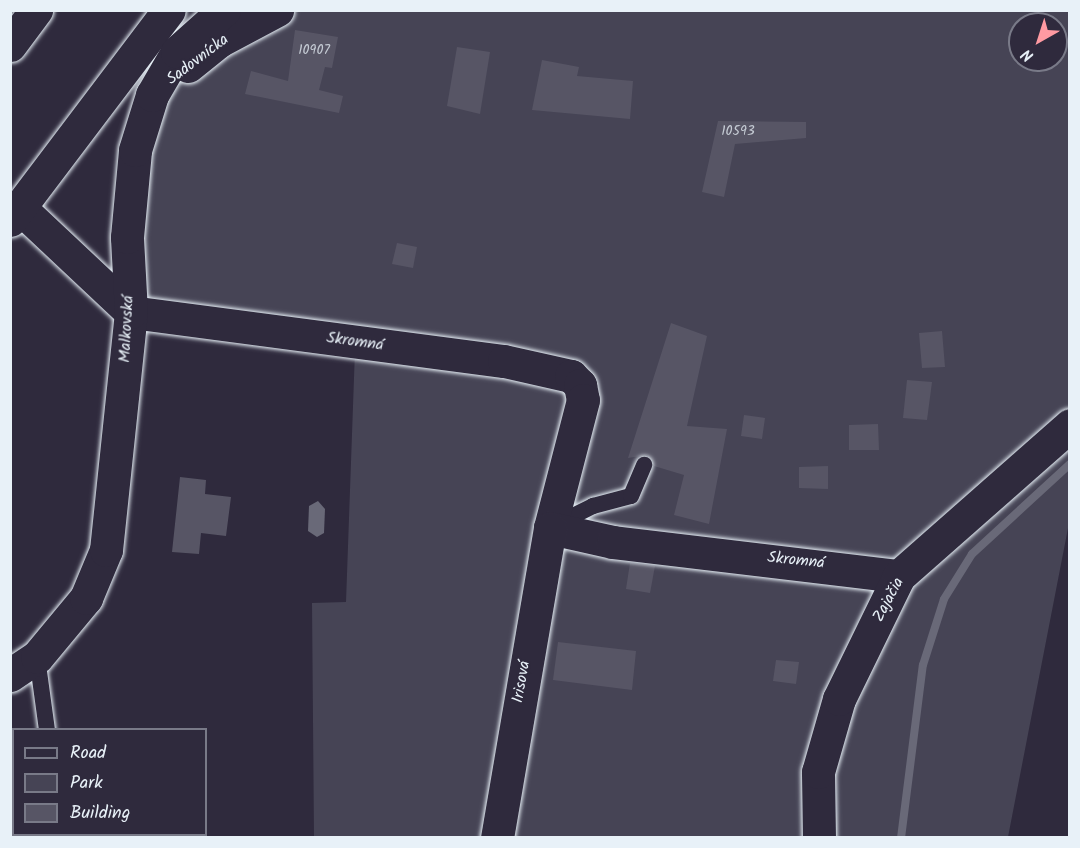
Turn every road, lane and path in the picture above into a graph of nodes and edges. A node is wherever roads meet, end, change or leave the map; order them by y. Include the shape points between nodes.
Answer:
1 (36, 10) edge
2 (169, 10) edge
3 (224, 10) edge
4 (277, 10) edge
5 (10, 45) edge
6 (152, 95) junction
7 (15, 214) edge
8 (131, 312) junction
9 (1070, 425) edge
10 (644, 465) dead end
11 (550, 528) junction
12 (899, 576) junction
13 (37, 657) junction
14 (10, 675) edge
15 (47, 728) edge
16 (497, 837) edge
17 (819, 837) edge

1 - 5 main road
2 - 7 main road
3 - 6 main road, Malkovská via 177,52
4 - 6 main road, Sadovnícka via 219,41
6 - 8 main road, Malkovská via 135,150 126,237
7 - 8 main road
8 - 11 main road, Skromná via 504,361 571,376 580,385 583,400
8 - 13 main road, Malkovská via 106,550 86,598
9 - 12 main road, Zajačia
10 - 11 lane via 631,496 593,506
11 - 12 main road, Skromná via 613,542
11 - 16 main road, Irisová
12 - 17 main road, Zajačia via 839,699 818,772
13 - 14 main road, Malkovská
13 - 15 lane

